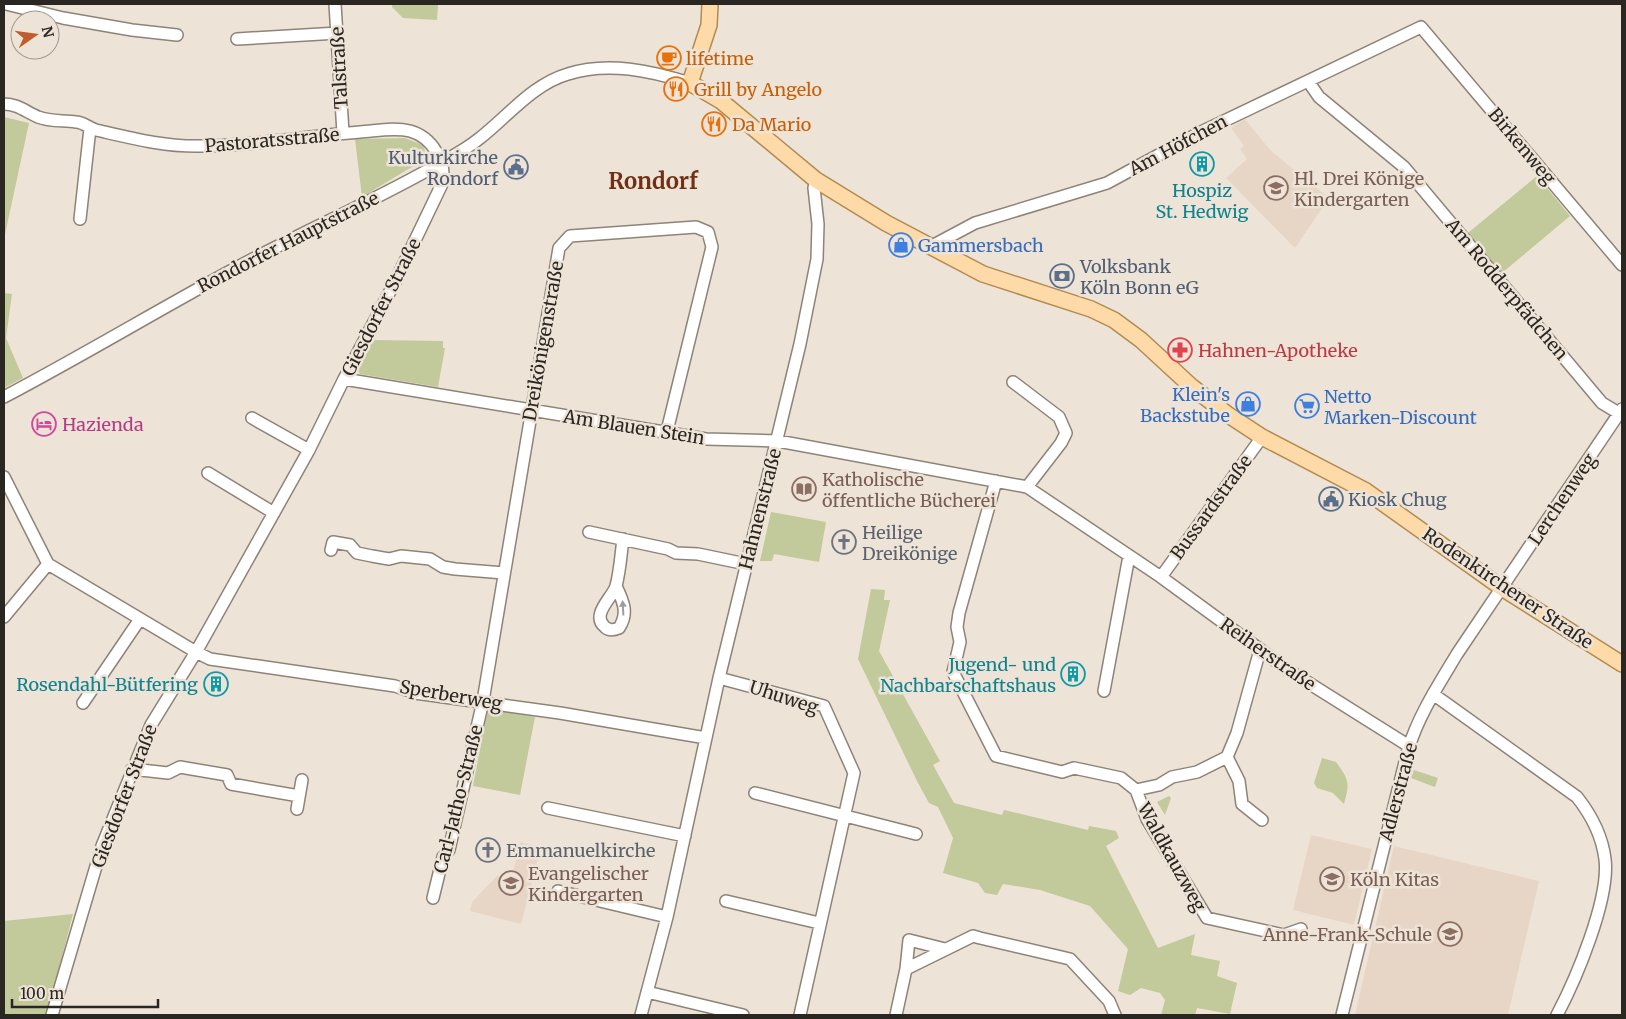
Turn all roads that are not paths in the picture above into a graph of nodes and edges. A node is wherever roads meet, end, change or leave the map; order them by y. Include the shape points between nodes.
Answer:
1 (6, 4) edge
2 (335, 4) edge
3 (710, 4) edge
4 (1421, 28) joint
5 (338, 34) junction
6 (177, 35) dead end
7 (237, 39) dead end
8 (1308, 81) junction
9 (690, 82) junction
10 (4, 104) edge
11 (90, 128) junction
12 (343, 133) junction
13 (443, 162) junction
14 (816, 180) junction
15 (80, 219) dead end
16 (930, 247) junction
17 (1622, 265) edge
18 (344, 379) junction
19 (1013, 382) dead end
20 (4, 397) edge
21 (531, 410) junction
22 (1621, 413) edge
23 (252, 418) dead end
24 (666, 431) junction
25 (1262, 436) junction
26 (778, 441) junction
27 (310, 450) junction
28 (208, 473) dead end
29 (4, 477) edge
30 (996, 481) junction
31 (1027, 487) junction
32 (274, 513) junction
33 (589, 532) dead end
34 (623, 539) junction
35 (331, 550) dead end
36 (1129, 556) junction
37 (48, 564) junction
38 (746, 564) junction
39 (504, 573) junction
40 (1160, 578) junction
41 (616, 586) dead end
42 (1502, 588) junction
43 (4, 617) edge
44 (140, 619) junction
45 (1260, 650) junction
46 (196, 652) junction
47 (1622, 664) edge
48 (719, 678) junction
49 (1104, 691) dead end
50 (1433, 694) junction
51 (483, 701) junction
52 (83, 703) dead end
53 (706, 738) junction
54 (1409, 746) junction
55 (1226, 757) junction
56 (132, 768) junction
57 (302, 780) dead end
58 (1136, 790) junction
59 (755, 793) dead end
60 (299, 796) junction
61 (548, 808) dead end
62 (297, 809) dead end
63 (844, 817) junction
64 (1262, 820) dead end
65 (916, 834) dead end
66 (685, 836) junction
67 (558, 891) dead end
68 (433, 898) dead end
69 (726, 901) dead end
70 (666, 917) junction
71 (819, 922) junction
72 (1301, 929) dead end
73 (945, 949) junction
74 (906, 969) junction
75 (647, 992) junction
76 (52, 1015) edge
77 (641, 1015) edge
78 (743, 1015) edge
79 (800, 1015) edge
80 (896, 1015) edge
81 (1115, 1015) edge
82 (1342, 1015) edge
83 (1557, 1015) edge

1 - 6 street via 72,20
2 - 5 street, Talstraße
3 - 9 main road via 709,25
4 - 8 street, Am Höfchen
4 - 17 street, Birkenweg
5 - 7 street
5 - 12 street, Talstraße
8 - 16 street, Am Höfchen via 1201,132 1107,183 975,223
8 - 22 street, Am Rodderpfädchen via 1319,97 1404,168 1602,403
9 - 13 street, Rondorfer Hauptstraße via 614,67 566,74 535,91 480,139
9 - 14 main road, Rondorfer Hauptstraße via 721,101
10 - 11 street, Pastoratsstraße via 12,104 37,117 60,123 76,122
11 - 12 street, Pastoratsstraße via 146,141 202,146
11 - 15 street
12 - 13 street, Pastoratsstraße via 409,131 421,136
13 - 18 street, Giesdorfer Straße via 442,184
13 - 20 street, Rondorfer Hauptstraße via 229,272
14 - 16 main road, Rondorfer Hauptstraße
14 - 26 street, Hahnenstraße via 817,259
16 - 25 main road, Rodenkirchener Straße via 983,274 1091,309 1114,320 1206,398
18 - 21 street, Am Blauen Stein
18 - 27 street, Giesdorfer Straße
19 - 31 street via 1059,417 1066,433 1062,443
21 - 24 street, Am Blauen Stein
21 - 24 street, Dreikönigenstraße via 559,248 564,241 570,236 696,227 708,232 712,247
21 - 39 street, Dreikönigenstraße
22 - 42 street, Lerchenweg
23 - 27 street
24 - 26 street, Am Blauen Stein via 706,439
25 - 40 street, Bussardstraße
25 - 42 main road, Rodenkirchener Straße via 1366,491
26 - 30 street, Reiherstraße
26 - 38 street, Hahnenstraße
27 - 32 street, Giesdorfer Straße
28 - 32 street
29 - 37 street
30 - 31 street, Reiherstraße
30 - 58 street, Waldkauzweg via 959,613 960,642 953,672 996,756 1062,772 1074,768 1121,778
31 - 36 street, Reiherstraße
32 - 46 street, Giesdorfer Straße
33 - 34 street
34 - 38 street via 676,553
34 - 41 street
35 - 39 street via 333,542 372,556 422,558 455,570
36 - 40 street, Reiherstraße
36 - 49 street
37 - 43 street
37 - 44 street, Sperberweg
38 - 48 street, Hahnenstraße
39 - 51 street, Dreikönigenstraße
40 - 45 street, Reiherstraße
42 - 47 main road, Rodenkirchener Straße
42 - 50 street, Adlerstraße
44 - 46 street, Sperberweg
44 - 52 street
45 - 54 street, Reiherstraße
45 - 55 street via 1237,733
46 - 51 street, Sperberweg via 210,659 386,684 415,693 468,702
46 - 56 street, Giesdorfer Straße via 151,725
48 - 53 street, Hahnenstraße
48 - 63 street, Uhuweg via 824,706 854,773
50 - 54 street, Adlerstraße
50 - 83 street via 1577,797 1592,816 1600,836 1605,861 1594,922 1576,977
51 - 53 street, Sperberweg
51 - 68 street, Carl-Jatho-Straße via 449,850 443,857
53 - 66 street, Hahnenstraße
54 - 82 street, Adlerstraße
55 - 58 street, Waldkauzweg via 1197,772 1172,776 1159,785
55 - 64 street via 1239,781 1242,804
56 - 60 street via 168,773 180,767 210,772 227,775 231,784
56 - 76 street, Giesdorfer Straße via 102,846
57 - 60 street
58 - 72 street, Waldkauzweg via 1147,819 1207,918 1284,935
59 - 63 street
60 - 62 street
61 - 66 street
63 - 65 street
63 - 71 street, Uhuweg
66 - 70 street, Hahnenstraße
67 - 70 street
69 - 71 street
70 - 75 street, Hahnenstraße
71 - 79 street, Uhuweg
73 - 74 street
73 - 74 street via 910,940
73 - 81 street via 972,936 1070,959 1109,1001
74 - 80 street
75 - 77 street, Hahnenstraße
75 - 78 street

